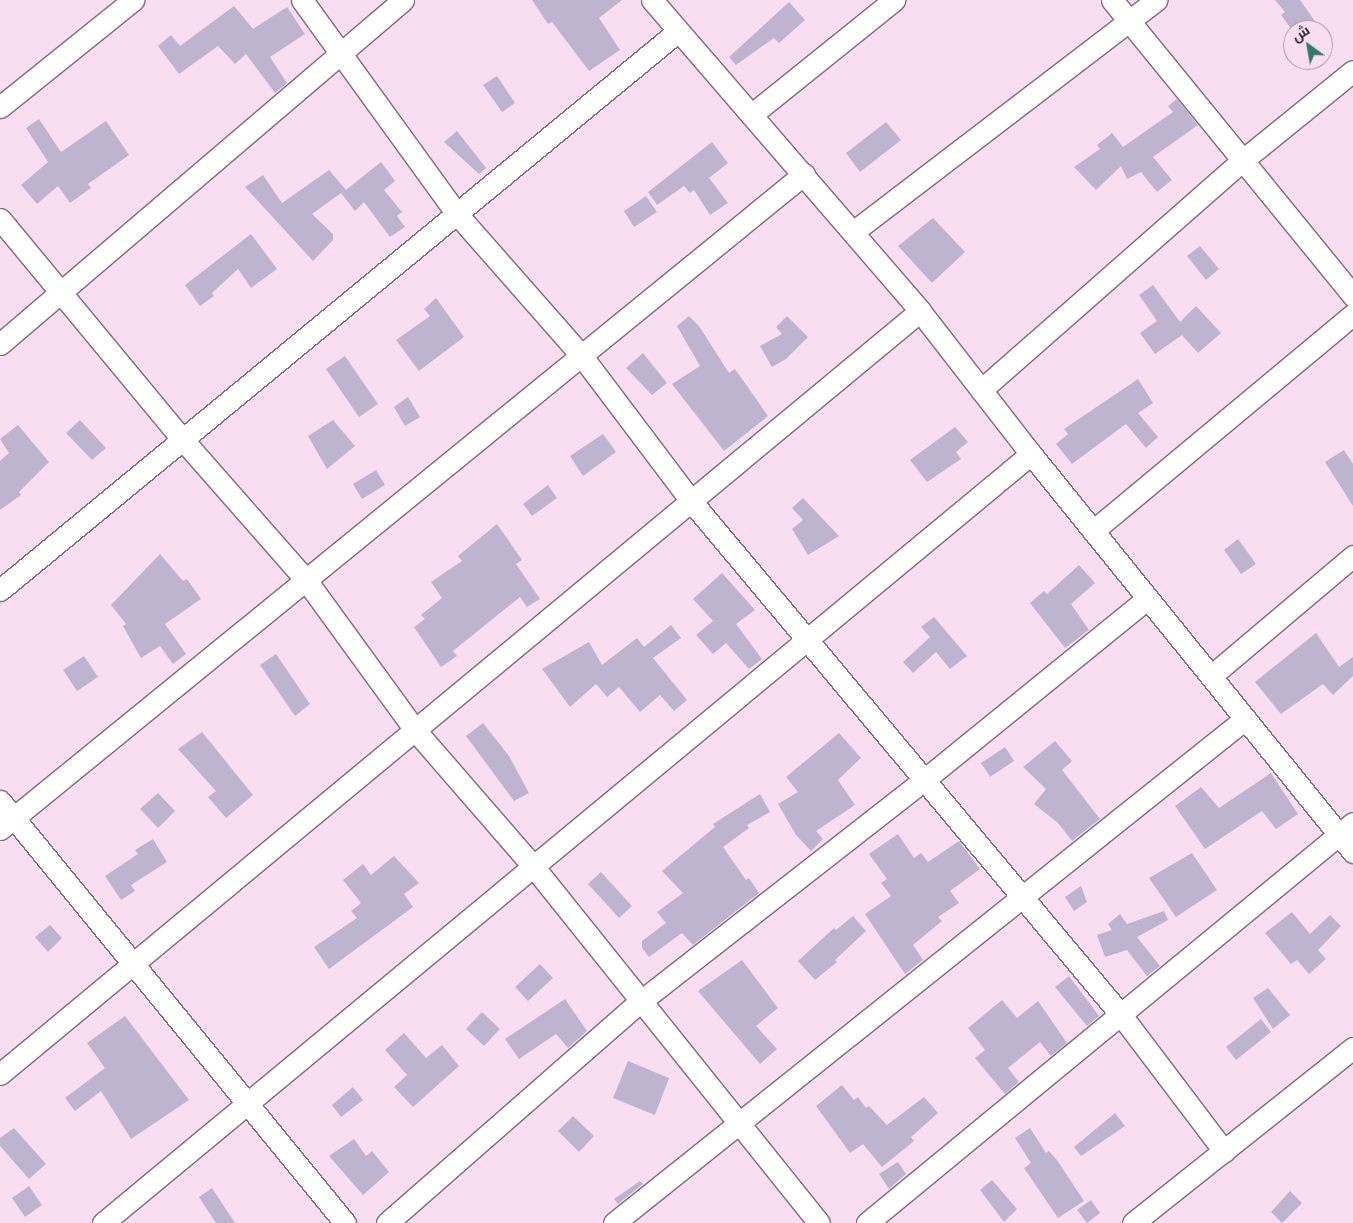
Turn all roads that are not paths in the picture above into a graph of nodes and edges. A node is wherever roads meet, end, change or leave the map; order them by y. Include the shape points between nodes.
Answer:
1 (133, 0) edge
2 (302, 0) edge
3 (403, 0) edge
4 (652, 0) edge
5 (894, 0) edge
6 (1112, 0) edge
7 (1156, 0) edge
8 (1130, 22) junction
9 (677, 32) junction
10 (341, 54) junction
11 (1353, 71) edge
12 (0, 108) edge
13 (751, 115) junction
14 (1243, 160) junction
15 (804, 174) junction
16 (457, 214) junction
17 (0, 219) edge
18 (853, 232) junction
19 (63, 292) junction
20 (1353, 296) edge
21 (920, 311) junction
22 (1353, 314) edge
23 (0, 344) edge
24 (581, 356) junction
25 (981, 390) junction
26 (183, 440) junction
27 (1031, 454) junction
28 (691, 501) junction
29 (1093, 531) junction
30 (1353, 556) edge
31 (306, 580) junction
32 (0, 590) edge
33 (1148, 598) junction
34 (807, 640) junction
35 (1210, 676) junction
36 (1245, 719) junction
37 (415, 730) junction
38 (924, 780) junction
39 (0, 801) edge
40 (7, 824) edge
41 (1346, 829) edge
42 (1353, 852) edge
43 (533, 866) junction
44 (1023, 898) junction
45 (133, 963) junction
46 (641, 1002) junction
47 (1121, 1015) junction
48 (1353, 1048) edge
49 (0, 1074) edge
50 (247, 1103) junction
51 (739, 1123) junction
52 (1224, 1151) junction
53 (103, 1223) edge
54 (346, 1223) edge
55 (387, 1223) edge
56 (614, 1223) edge
57 (819, 1223) edge
58 (867, 1223) edge
59 (1133, 1223) edge

1 - 12 street
2 - 10 street
3 - 10 street
4 - 9 street
5 - 13 street
6 - 8 street
7 - 8 street
8 - 14 street
8 - 18 street
9 - 13 street
9 - 16 street
10 - 16 street
10 - 19 street
11 - 14 street
13 - 15 street
14 - 20 street
14 - 25 street
15 - 18 street
15 - 24 street
16 - 24 street
16 - 26 street
17 - 19 street
18 - 21 street
19 - 23 street
19 - 26 street
21 - 25 street
21 - 28 street
22 - 29 street
24 - 28 street
24 - 31 street
25 - 27 street
26 - 31 street
26 - 32 street
27 - 29 street
27 - 34 street
28 - 34 street
28 - 37 street
29 - 33 street
30 - 35 street
31 - 37 street
31 - 40 street
33 - 35 street
33 - 38 street
34 - 38 street
34 - 43 street
35 - 36 street
36 - 41 street
36 - 44 street
37 - 43 street
37 - 45 street
38 - 44 street
38 - 46 street
39 - 40 street
40 - 45 street
41 - 42 street
41 - 47 street
43 - 46 street
43 - 50 street
44 - 47 street
44 - 51 street
45 - 49 street
45 - 50 street
46 - 51 street
46 - 55 street
47 - 52 street
47 - 58 street
48 - 52 street
50 - 53 street
50 - 54 street
51 - 56 street
51 - 57 street
52 - 59 street

